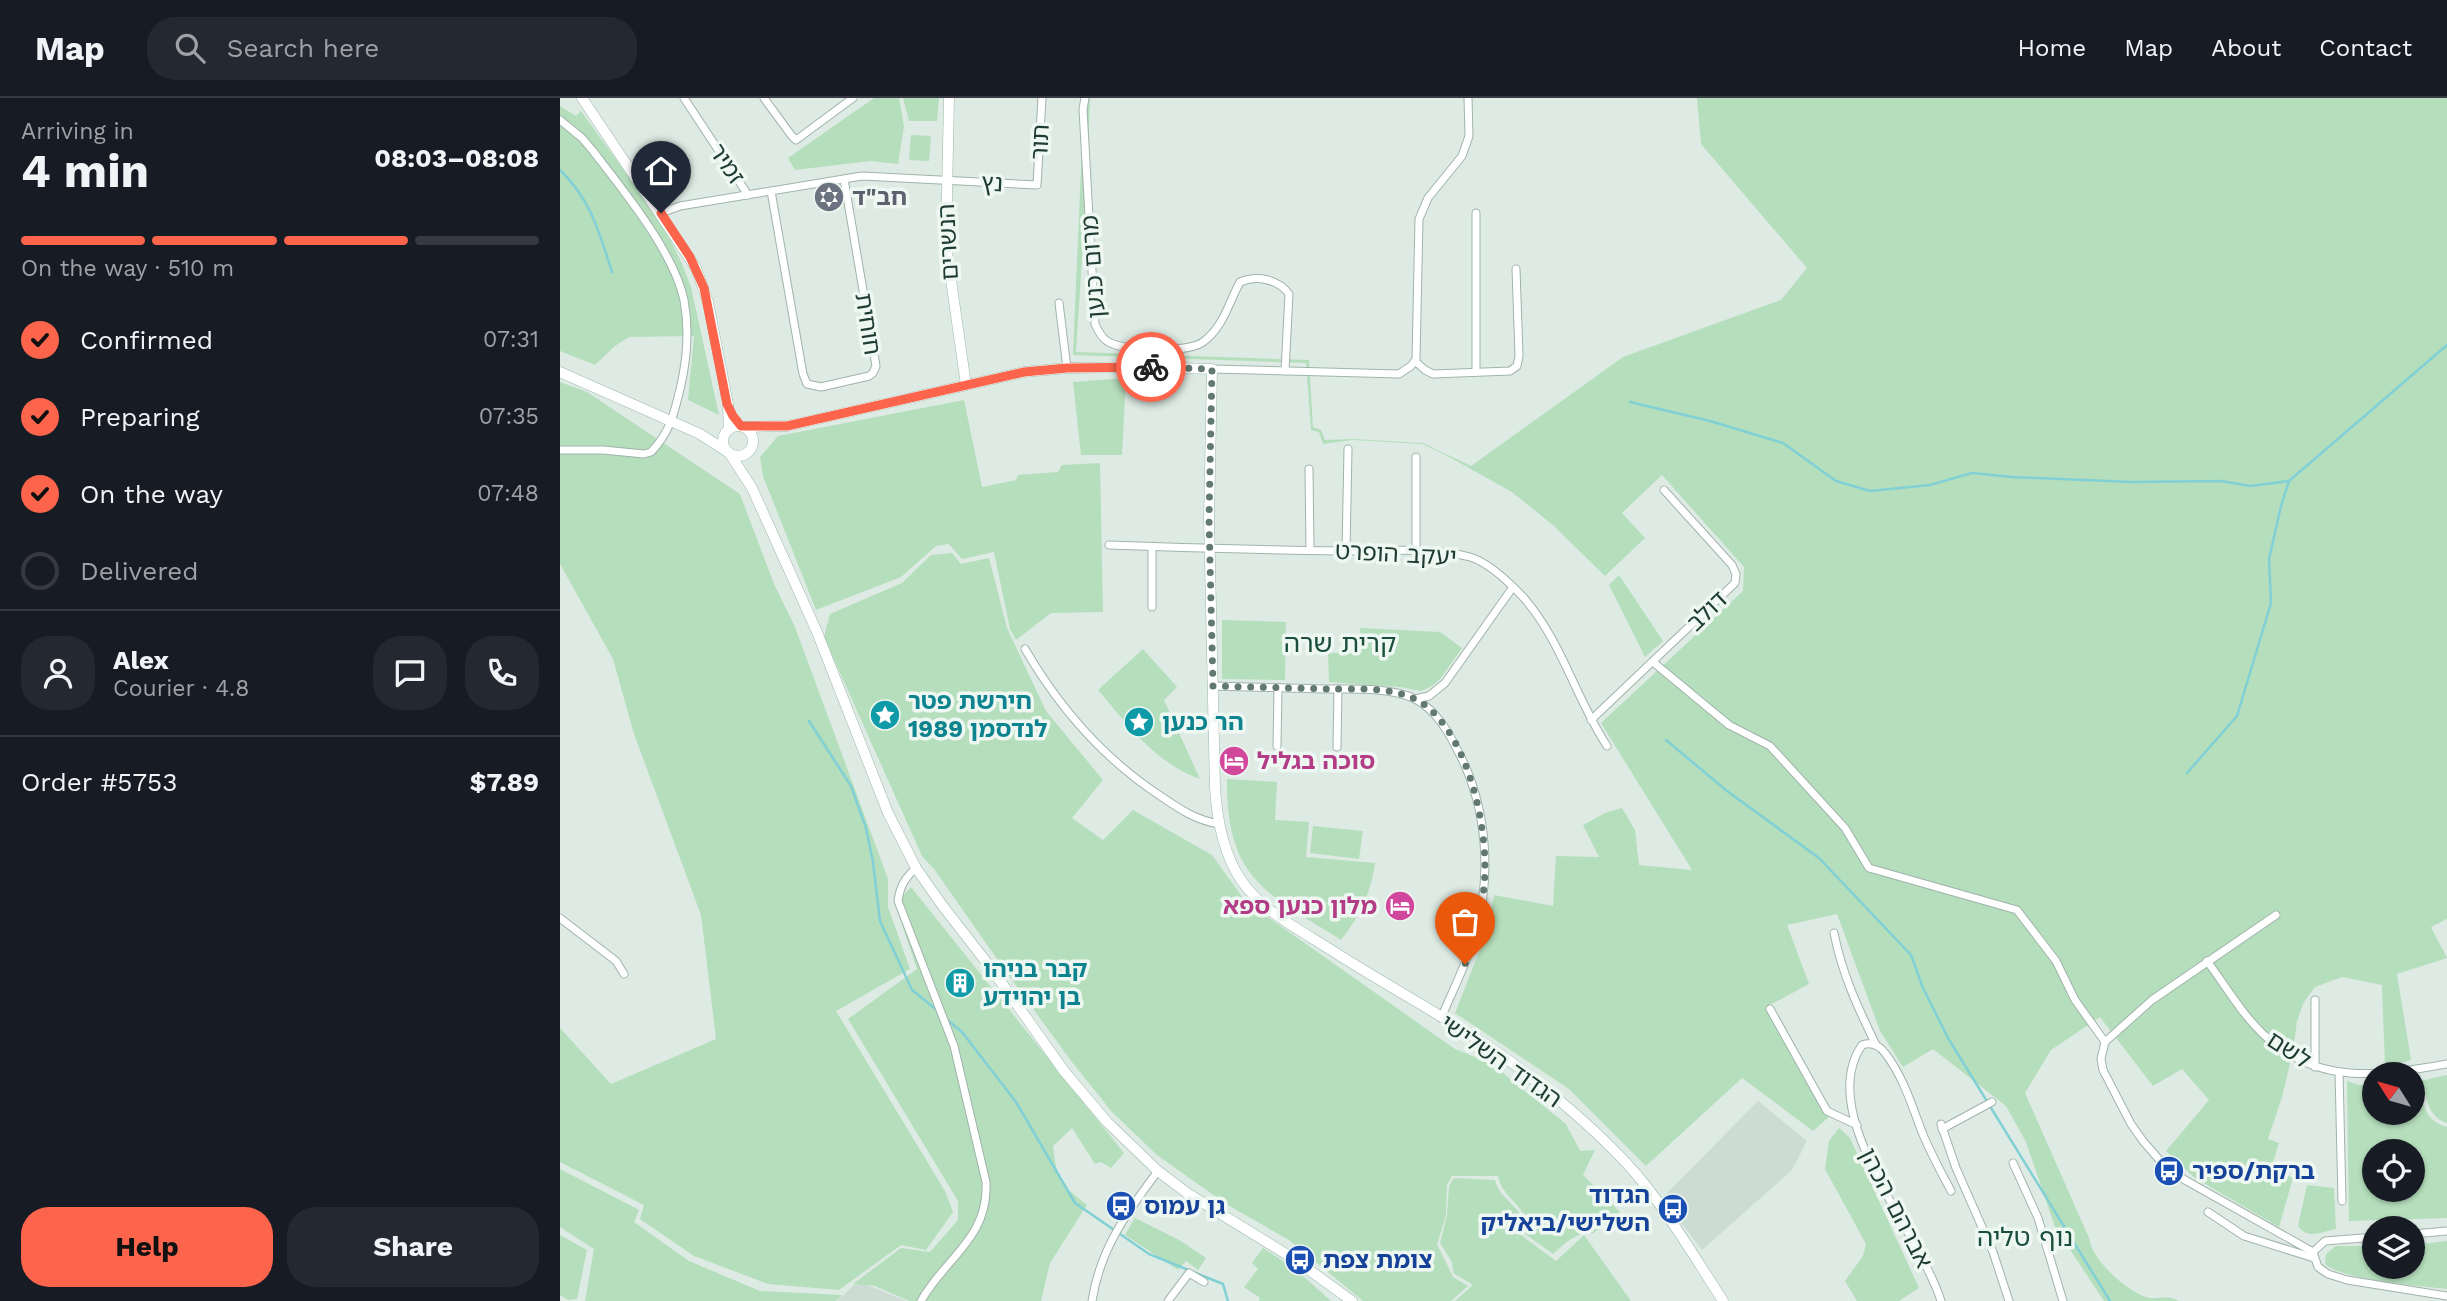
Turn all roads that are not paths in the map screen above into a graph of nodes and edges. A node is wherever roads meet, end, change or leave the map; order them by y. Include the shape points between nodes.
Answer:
1 (582, 98) edge
2 (684, 98) edge
3 (764, 98) edge
4 (853, 98) edge
5 (949, 98) edge
6 (1042, 98) edge
7 (1085, 98) edge
8 (1468, 98) edge
9 (560, 120) edge
10 (844, 179) junction
11 (946, 181) junction
12 (1037, 185) joint
13 (771, 191) junction
14 (748, 195) junction
15 (661, 213) junction
16 (1476, 213) dead end
17 (1516, 269) dead end
18 (1059, 303) dead end
19 (1415, 361) junction
20 (1067, 368) junction
21 (1212, 369) junction
22 (1285, 371) junction
23 (560, 372) edge
24 (1476, 372) junction
25 (966, 385) junction
26 (727, 404) junction
27 (673, 421) junction
28 (742, 426) junction
29 (787, 426) junction
30 (693, 430) junction
31 (727, 430) junction
32 (750, 449) junction
33 (1348, 449) dead end
34 (560, 450) edge
35 (729, 453) junction
36 (1416, 457) dead end
37 (1309, 469) dead end
38 (752, 488) junction
39 (1664, 490) dead end
40 (1109, 545) dead end
41 (1152, 547) junction
42 (1210, 548) junction
43 (1310, 550) junction
44 (1346, 551) junction
45 (1416, 551) junction
46 (1513, 587) junction
47 (1152, 607) dead end
48 (1025, 649) dead end
49 (1653, 662) junction
50 (1213, 686) junction
51 (1278, 688) junction
52 (1338, 689) junction
53 (1415, 699) junction
54 (1591, 720) junction
55 (1277, 746) dead end
56 (1607, 746) dead end
57 (1337, 747) dead end
58 (1219, 824) junction
59 (916, 868) junction
60 (2276, 915) dead end
61 (560, 918) edge
62 (1834, 933) dead end
63 (2207, 961) junction
64 (624, 974) dead end
65 (2315, 1000) dead end
66 (1770, 1009) dead end
67 (1441, 1018) junction
68 (2105, 1042) junction
69 (1876, 1045) junction
70 (2447, 1064) edge
71 (2315, 1068) junction
72 (2339, 1072) junction
73 (1992, 1102) dead end
74 (1857, 1125) junction
75 (2013, 1163) dead end
76 (1158, 1171) junction
77 (1951, 1191) dead end
78 (2342, 1201) dead end
79 (2208, 1212) dead end
80 (2447, 1231) edge
81 (2425, 1233) edge
82 (2362, 1238) edge
83 (2314, 1255) junction
84 (1203, 1282) dead end
85 (1335, 1289) junction
86 (2447, 1296) edge
87 (921, 1301) edge
88 (1092, 1301) edge
89 (1168, 1301) edge
90 (1342, 1301) edge
91 (1352, 1301) edge
92 (1723, 1301) edge
93 (1941, 1301) edge
94 (2009, 1301) edge
95 (2063, 1301) edge

1 - 15 street
2 - 14 street, זמיר
3 - 4 street via 796,140
5 - 11 street, הנשרים
6 - 12 street, תור
7 - 22 street, מרום כנען via 1094,313 1099,333 1115,345 1133,348 1201,344 1221,323 1240,282 1275,281 1289,293
8 - 19 street via 1469,136 1462,156 1428,198 1419,219
9 - 27 street via 582,138 610,173 668,259 677,280 684,300 685,360
10 - 11 street, נץ via 872,175
10 - 13 street, נץ
10 - 13 street, חוחית via 876,366 869,376 821,387 811,387 804,380
11 - 12 street, נץ
11 - 25 street, הנשרים via 947,256
13 - 14 street, נץ
14 - 15 street, נץ
15 - 26 street via 704,288
16 - 24 street
17 - 24 street via 1517,366 1510,371
18 - 20 street
19 - 22 street via 1399,374
19 - 24 street via 1433,374
20 - 21 street
20 - 25 street
21 - 22 street
21 - 42 street, הגדוד השלישי
23 - 27 street
25 - 29 street
26 - 28 street
26 - 31 street
27 - 30 street
27 - 34 street via 657,446 644,454
28 - 29 street
28 - 31 street
28 - 32 street via 753,436
29 - 32 street via 767,434
30 - 31 street
30 - 35 street
31 - 35 street via 723,440
32 - 35 street via 740,456
32 - 38 street via 747,471
33 - 44 street
35 - 38 street
36 - 45 street
37 - 43 street
38 - 59 street via 834,672 888,813
39 - 49 street, דולב via 1736,574 1727,593
40 - 41 street, יעקב הופרט
41 - 42 street, יעקב הופרט
41 - 47 street
42 - 43 street, יעקב הופרט
42 - 50 street, הגדוד השלישי
43 - 44 street, יעקב הופרט
44 - 45 street, יעקב הופרט
45 - 46 street, יעקב הופרט via 1471,558
46 - 53 street via 1445,683
46 - 54 street, יעקב הופרט via 1559,651
48 - 58 street via 1070,714 1115,764 1192,817
49 - 54 street, דולב
49 - 68 street via 1729,725 1770,746 1845,828 1869,868 2017,910 2056,961 2075,1000
50 - 51 street
50 - 58 street, הגדוד השלישי
51 - 52 street
51 - 55 street
52 - 53 street
52 - 57 street
53 - 67 street via 1450,735 1472,786 1483,839 1485,884 1475,934
54 - 56 street, יעקב הופרט
58 - 67 street, הגדוד השלישי via 1236,872 1265,906
59 - 76 street via 1064,1071 1107,1122
59 - 87 street via 904,881 898,901 954,1046 986,1182 978,1224
60 - 63 street
61 - 64 street via 616,961
62 - 69 street via 1846,980
63 - 68 street via 2152,1000
63 - 71 street, לשם via 2263,1034
65 - 71 street
66 - 74 street via 1827,1111
67 - 92 street, הגדוד השלישי via 1524,1072 1617,1154 1647,1187
68 - 83 street via 2103,1070 2152,1154 2185,1180
69 - 74 street, אברהם הכהן via 1862,1045 1850,1071
69 - 77 street via 1896,1071
70 - 72 street, לשם via 2374,1074
71 - 72 street, לשם
72 - 78 street
73 - 94 street via 1942,1126
74 - 93 street, אברהם הכהן via 1869,1161
75 - 95 street via 2038,1217
76 - 85 street
76 - 88 street via 1108,1245
79 - 83 street via 2244,1236
80 - 81 street
82 - 83 street via 2325,1241
83 - 86 street via 2328,1274 2347,1280
84 - 89 street via 1189,1273
85 - 90 street
85 - 91 street

